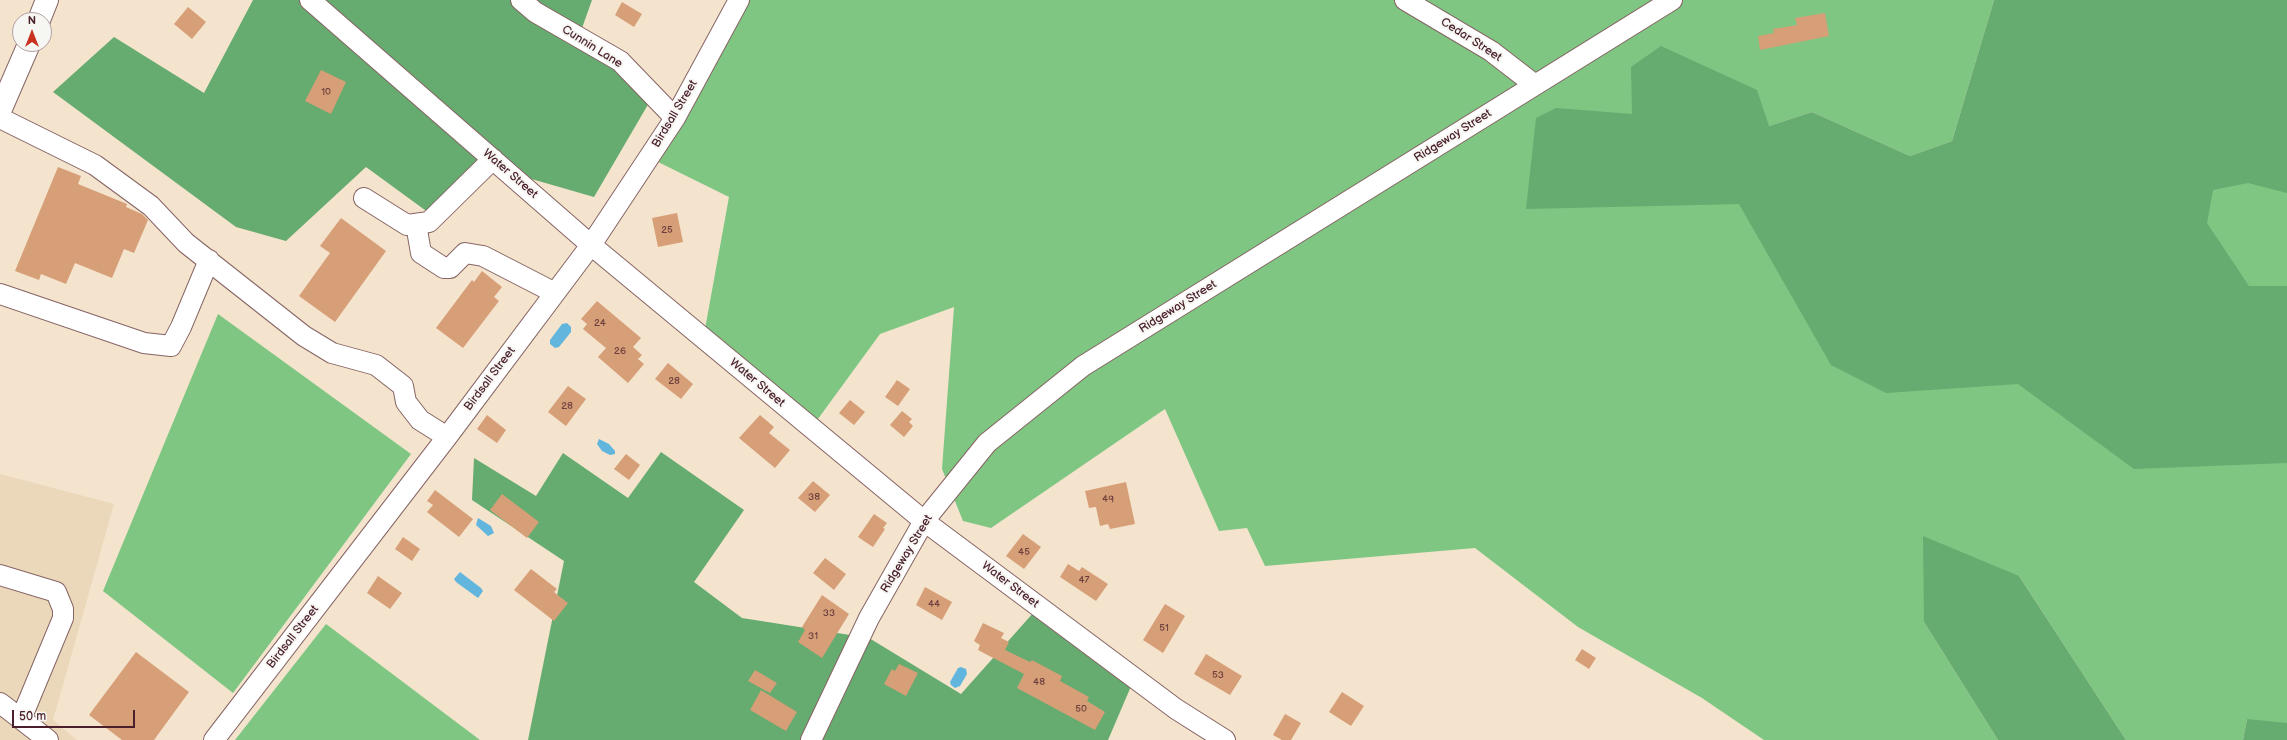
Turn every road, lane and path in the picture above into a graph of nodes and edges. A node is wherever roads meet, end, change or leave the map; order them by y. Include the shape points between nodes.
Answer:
1 (47, 0) edge
2 (310, 0) edge
3 (521, 0) edge
4 (739, 0) edge
5 (1405, 0) edge
6 (1672, 0) edge
7 (42, 12) edge
8 (24, 52) edge
9 (6, 79) edge
10 (1535, 85) junction
11 (0, 111) edge
12 (0, 118) edge
13 (675, 118) junction
14 (493, 159) junction
15 (364, 198) dead end
16 (416, 224) junction
17 (591, 245) junction
18 (209, 260) junction
19 (555, 293) junction
20 (0, 294) edge
21 (447, 437) junction
22 (924, 521) junction
23 (0, 575) edge
24 (0, 703) edge
25 (21, 719) junction
26 (48, 740) edge
27 (214, 740) edge
28 (811, 740) edge
29 (1225, 740) edge

1 - 7 highway
2 - 14 street, Water Street
3 - 13 street, Cunnin Lane via 535,12 620,62
4 - 13 street, Birdsall Street
5 - 10 street, Cedar Street via 1491,51
6 - 10 street, Ridgeway Street
8 - 9 highway
9 - 11 highway
10 - 22 street, Ridgeway Street via 1083,366 987,443
12 - 18 street via 95,165 151,206 186,243
13 - 17 street, Birdsall Street
14 - 16 street via 429,222
14 - 17 street, Water Street
15 - 16 street via 407,225
16 - 19 street via 421,253 444,268 450,268 466,253 483,256
17 - 19 street, Birdsall Street
17 - 22 street, Water Street
18 - 20 street via 182,327 171,346 144,343
18 - 21 street via 304,336 332,353 376,365 403,386 406,402 420,420
19 - 21 street, Birdsall Street
21 - 27 street, Birdsall Street
22 - 28 street, Ridgeway Street via 869,618
22 - 29 street, Water Street via 1176,709
23 - 25 street via 56,592 63,609 63,618
24 - 25 street
25 - 26 street

